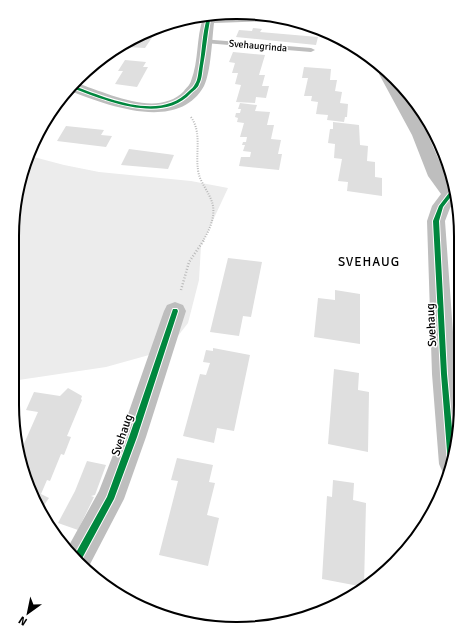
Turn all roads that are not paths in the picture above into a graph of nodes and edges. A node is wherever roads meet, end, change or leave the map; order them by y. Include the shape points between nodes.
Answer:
1 (208, 21) edge
2 (205, 40) junction
3 (311, 50) dead end
4 (77, 89) edge
5 (407, 101) edge
6 (449, 190) edge
7 (450, 197) edge
8 (175, 311) road end
9 (452, 375) edge
10 (452, 433) edge
11 (80, 555) edge

1 - 2 street
2 - 3 lane, Svehaugrinda
2 - 4 street via 198,84 177,102 146,108 119,103
5 - 6 street via 437,176
7 - 9 street, Svehaug via 441,206 436,221
8 - 11 street, Svehaug via 110,499
9 - 10 street, Svehaug

